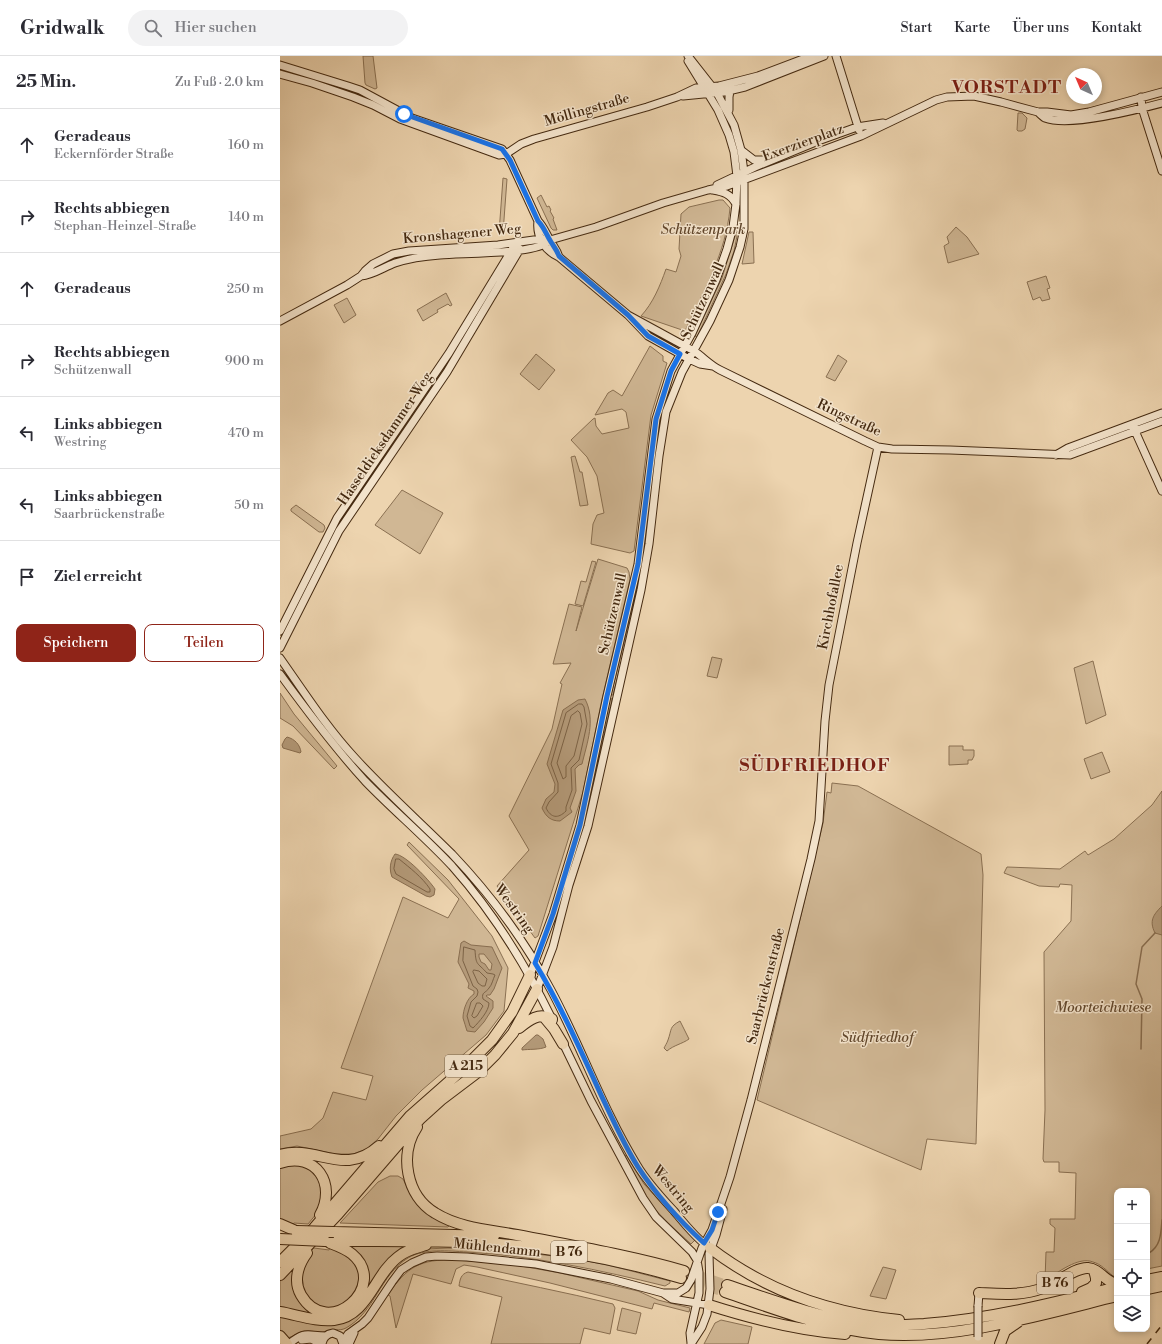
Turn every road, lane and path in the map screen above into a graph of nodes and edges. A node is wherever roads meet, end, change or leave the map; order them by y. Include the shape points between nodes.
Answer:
1 (685, 56) edge
2 (688, 56) edge
3 (810, 56) edge
4 (824, 56) edge
5 (836, 56) edge
6 (280, 65) edge
7 (280, 74) edge
8 (759, 79) junction
9 (712, 86) junction
10 (704, 87) junction
11 (730, 91) junction
12 (717, 92) junction
13 (1162, 92) edge
14 (708, 93) junction
15 (677, 97) junction
16 (1141, 97) junction
17 (1162, 103) edge
18 (1142, 108) junction
19 (1038, 112) junction
20 (729, 114) junction
21 (891, 122) junction
22 (858, 127) junction
23 (861, 136) junction
24 (742, 150) junction
25 (506, 154) junction
26 (773, 160) junction
27 (1162, 171) edge
28 (745, 175) junction
29 (737, 179) junction
30 (708, 190) junction
31 (736, 204) junction
32 (545, 241) junction
33 (518, 246) junction
34 (510, 251) junction
35 (361, 276) junction
36 (628, 315) junction
37 (280, 321) edge
38 (685, 345) junction
39 (694, 351) junction
40 (680, 354) junction
41 (689, 359) junction
42 (713, 366) junction
43 (1162, 413) edge
44 (1162, 421) edge
45 (1134, 423) junction
46 (1135, 431) junction
47 (878, 447) junction
48 (1056, 455) junction
49 (1162, 491) edge
50 (280, 632) edge
51 (280, 648) edge
52 (280, 658) edge
53 (280, 674) edge
54 (822, 774) joint
55 (535, 963) junction
56 (530, 975) junction
57 (543, 976) junction
58 (537, 989) junction
59 (547, 1018) junction
60 (513, 1033) junction
61 (563, 1044) joint
62 (430, 1109) junction
63 (400, 1127) junction
64 (280, 1156) edge
65 (280, 1163) edge
66 (285, 1231) edge
67 (320, 1234) junction
68 (540, 1240) junction
69 (455, 1242) junction
70 (705, 1247) junction
71 (690, 1250) junction
72 (697, 1260) junction
73 (280, 1262) edge
74 (1094, 1270) junction
75 (280, 1275) edge
76 (1162, 1278) edge
77 (1150, 1280) edge
78 (1114, 1283) edge
79 (1162, 1286) edge
80 (1114, 1288) edge
81 (1150, 1288) edge
82 (663, 1293) junction
83 (979, 1293) joint
84 (1114, 1297) edge
85 (1068, 1299) junction
86 (698, 1303) junction
87 (709, 1305) junction
88 (280, 1312) edge
89 (1027, 1317) junction
90 (932, 1323) junction
91 (358, 1328) junction
92 (338, 1334) junction
93 (879, 1334) junction
94 (280, 1336) edge
95 (326, 1336) junction
96 (976, 1336) edge
97 (345, 1343) edge
98 (1000, 1343) edge
99 (292, 1344) edge
100 (314, 1344) edge
101 (322, 1344) edge
102 (691, 1344) edge

1 - 10 main road
2 - 9 main road, Exerzierplatz
3 - 8 main road
4 - 8 main road
5 - 22 main road, Exerzierplatz
6 - 25 main road via 360,90 412,118 489,144 502,149
7 - 25 main road via 353,97 422,128 499,155
8 - 9 main road
8 - 11 main road via 745,87
9 - 10 main road
9 - 12 main road, Exerzierplatz
10 - 14 main road
10 - 15 main road, Möllingstraße
11 - 12 main road
11 - 20 main road
12 - 14 main road
12 - 20 main road, Exerzierplatz
13 - 16 main road
14 - 15 main road, Möllingstraße
14 - 29 main road via 730,138
15 - 25 main road, Möllingstraße via 534,139
16 - 18 main road
16 - 19 main road via 1071,115
17 - 18 main road
18 - 19 main road via 1068,121 1045,118
18 - 27 main road
19 - 21 main road via 995,100 958,96 936,100
20 - 24 main road, Exerzierplatz
21 - 22 main road
21 - 23 main road
22 - 23 main road, Exerzierplatz
22 - 26 main road, Exerzierplatz
23 - 28 main road, Exerzierplatz
24 - 26 main road via 754,160
24 - 28 main road, Exerzierplatz
25 - 32 main road via 542,225
26 - 28 main road, Exerzierplatz
28 - 29 main road, Exerzierplatz
28 - 39 main road, Schützenwall via 744,223 740,247 721,297
29 - 30 main road, Kronshagener Weg
29 - 31 main road, Schützenwall
30 - 31 main road via 728,194
30 - 32 main road, Kronshagener Weg
31 - 38 main road, Schützenwall via 733,227 722,264 709,298
32 - 33 main road, Kronshagener Weg
32 - 36 main road via 557,249 559,256
33 - 34 main road, Hasseldieksdammer Weg
33 - 35 main road, Kronshagener Weg via 404,252 377,262
33 - 51 main road, Hasseldieksdammer Weg via 447,372 339,531
34 - 35 main road, Kronshagener Weg via 414,258 368,276
34 - 50 main road, Hasseldieksdammer Weg via 449,353 336,518
35 - 37 main road, Kronshagener Weg via 340,290
36 - 38 main road, Ringstraße
36 - 40 main road, Ringstraße via 648,336
38 - 39 main road, Ringstraße
38 - 40 main road, Schützenwall
39 - 41 main road, Schützenwall
39 - 42 main road, Ringstraße
40 - 41 main road, Ringstraße
40 - 55 main road, Schützenwall via 671,371 656,419 638,564 580,825
41 - 42 main road, Ringstraße
41 - 57 main road, Schützenwall via 666,412 640,595 588,826
42 - 47 main road, Ringstraße
43 - 45 main road
44 - 46 main road, Ringstraße
45 - 46 main road
45 - 48 main road
46 - 48 main road, Ringstraße via 1070,455
46 - 49 main road
47 - 48 main road, Ringstraße
47 - 54 main road, Kirchhofallee via 856,543 829,685
52 - 55 main road, Westring via 354,757 452,854 482,888
53 - 56 main road, Westring via 352,766 457,872
54 - 70 main road, Saarbrückenstraße via 819,821 811,859 751,1100 722,1202 723,1210 716,1235
55 - 56 main road, Schützenwall
55 - 57 main road, Westring
56 - 58 main road, Westring
56 - 63 highway, A 215 via 502,1028 487,1046
57 - 58 main road, Schützenwall
57 - 70 main road, Westring via 638,1166
58 - 59 main road, Westring
58 - 60 highway
59 - 60 highway via 531,1018
59 - 61 highway
60 - 62 highway via 478,1072
61 - 71 main road, Westring via 643,1198 664,1226
62 - 67 highway, A 215
62 - 68 highway via 415,1131 407,1156 409,1180 422,1202 432,1212 451,1221
63 - 64 highway via 373,1150 353,1160 334,1160 289,1153
63 - 67 highway, A 215
65 - 67 highway via 292,1160 304,1162 318,1170 327,1191
66 - 67 highway, B 76, bridge
66 - 68 highway, B 76, bridge via 464,1234
67 - 67 highway via 353,1254 360,1264 363,1275 363,1286 357,1298 348,1307 331,1312 318,1310 308,1304 299,1292 297,1283 301,1262
67 - 69 highway, B 76
67 - 73 highway, A 215
67 - 75 highway, A 215
68 - 69 highway, B 76 via 609,1252 683,1274 576,1253 522,1246
69 - 88 highway via 426,1245 398,1256 388,1266 364,1302 345,1317 320,1320
70 - 71 main road
70 - 72 main road, Saarbrückenstraße
70 - 87 main road, Saarbrückenstraße via 708,1257
70 - 90 highway via 755,1278 813,1302 865,1316
71 - 72 main road, Westring
72 - 82 main road, Mühlendamm via 686,1288 678,1293
72 - 86 main road, Saarbrückenstraße via 700,1286
74 - 78 highway
74 - 83 highway, B 76 via 1082,1269 1049,1286 1028,1293
74 - 85 highway, B 76 via 1097,1281 1094,1286
76 - 77 highway
79 - 81 highway
80 - 85 highway
82 - 86 main road, Mühlendamm via 672,1299
82 - 91 main road, Mühlendamm via 611,1279 536,1264 430,1256 401,1270 368,1318
83 - 96 main road, bridge
84 - 89 highway, B 76
85 - 90 highway via 994,1315
86 - 87 main road, Mühlendamm
86 - 102 main road, Saarbrückenstraße via 690,1333
87 - 93 highway, B 76 via 819,1332
87 - 102 main road, Saarbrückenstraße via 706,1318
89 - 96 highway, B 76
89 - 98 highway, B 76 via 1007,1329
90 - 93 highway, B 76 via 881,1325 850,1322 726,1288 808,1320
91 - 92 main road
91 - 97 main road, Mühlendamm
92 - 95 main road
92 - 97 main road
93 - 96 highway, B 76 via 911,1335 954,1331
94 - 99 highway
95 - 99 main road via 306,1334
95 - 101 main road
96 - 98 highway, B 76 via 988,1330 997,1336
99 - 100 main road
99 - 101 main road via 309,1339

